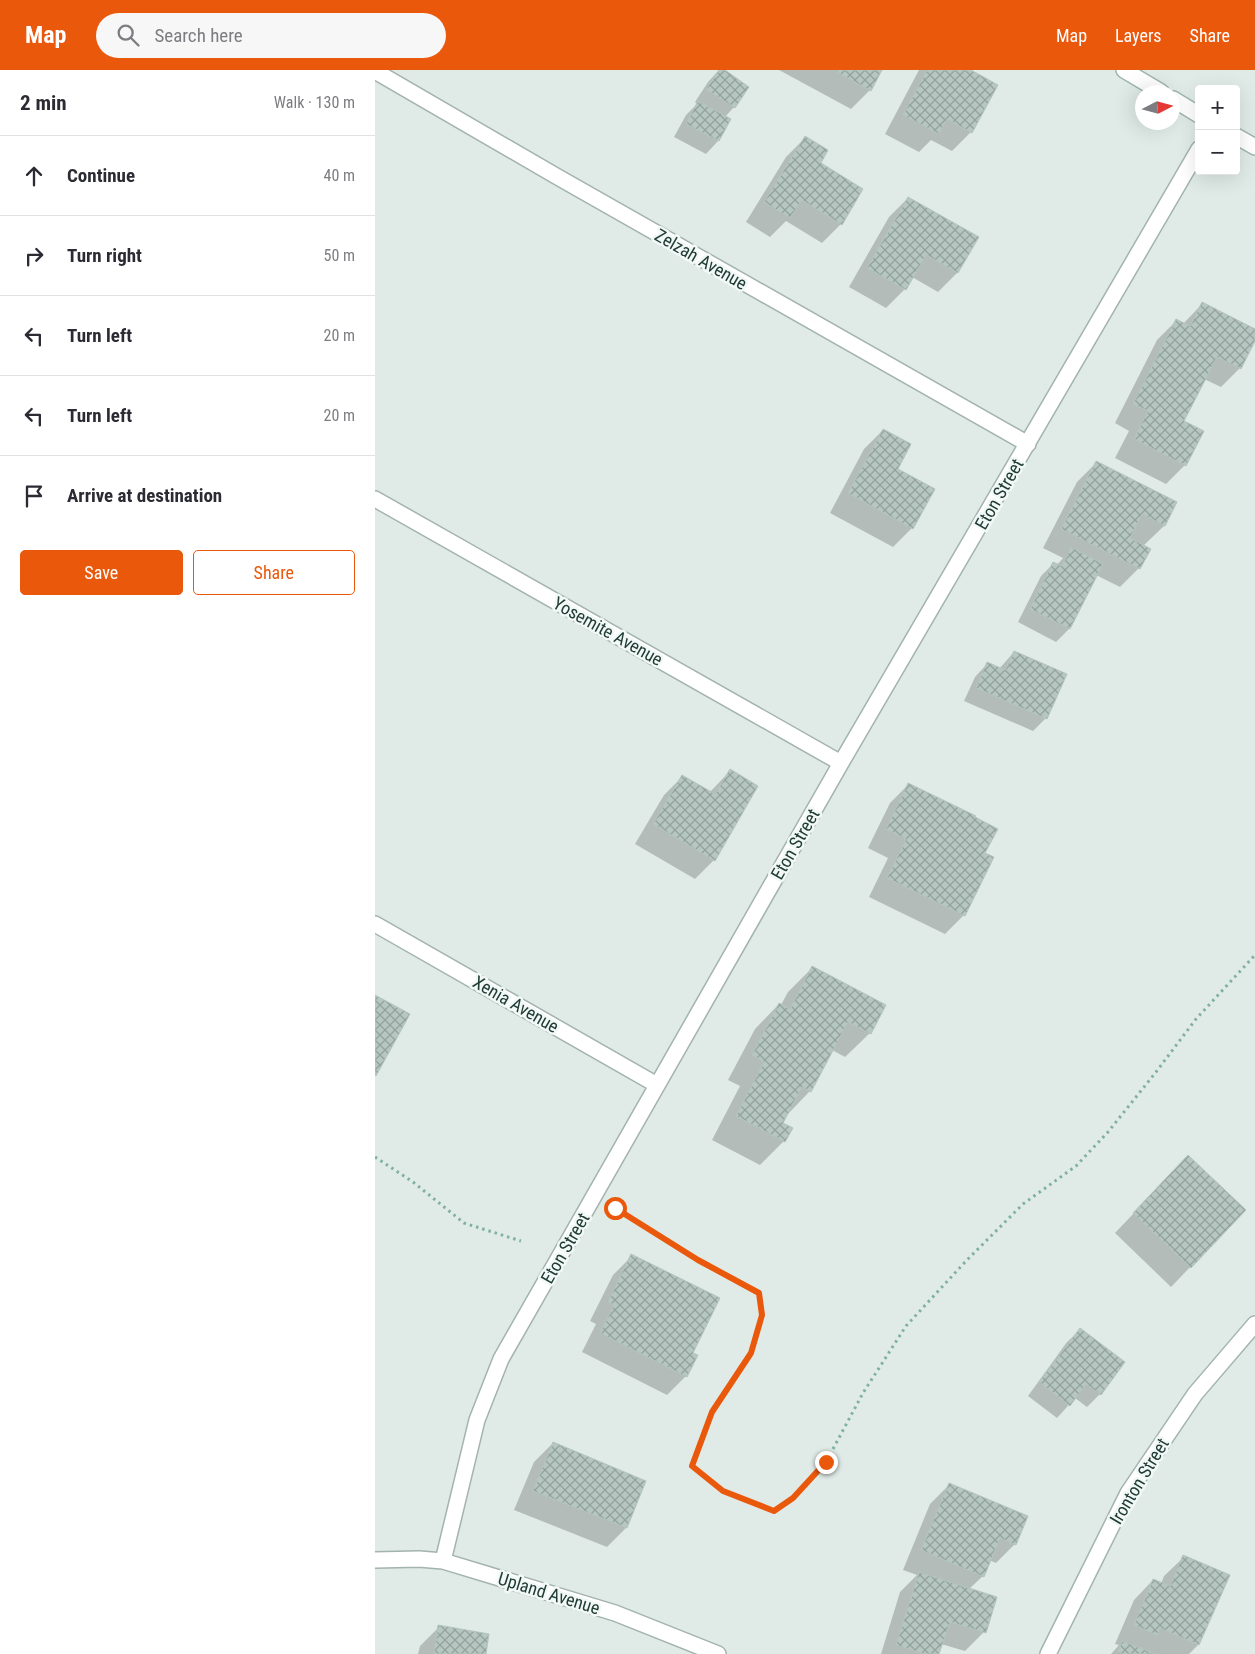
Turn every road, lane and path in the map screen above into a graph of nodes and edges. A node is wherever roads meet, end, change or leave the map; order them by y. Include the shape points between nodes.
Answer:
1 (1124, 70) edge
2 (375, 71) edge
3 (1149, 85) edge
4 (1180, 103) edge
5 (1195, 113) edge
6 (1240, 138) edge
7 (1255, 147) edge
8 (1195, 156) edge
9 (1028, 444) junction
10 (375, 499) edge
11 (841, 763) junction
12 (375, 924) edge
13 (1255, 955) edge
14 (657, 1085) junction
15 (375, 1157) edge
16 (615, 1208) dead end
17 (521, 1241) dead end
18 (1255, 1324) edge
19 (375, 1560) edge
20 (443, 1561) junction
21 (718, 1654) edge
22 (1048, 1654) edge

1 - 3 street
2 - 9 street, Zelzah Avenue
4 - 5 street
6 - 7 street
8 - 9 street, Eton Street
9 - 11 street, Eton Street
10 - 11 street, Yosemite Avenue
11 - 14 street, Eton Street
12 - 14 street, Xenia Avenue
13 - 16 path via 1196,1019 1109,1132 1076,1166 1023,1204 906,1326 863,1394 826,1462 793,1498 774,1511 723,1491 692,1466 712,1412 751,1353 762,1315 759,1293 698,1260
14 - 20 street, Eton Street via 501,1359 477,1420
15 - 17 path via 413,1182 464,1223
18 - 22 street, Ironton Street via 1195,1394 1128,1493
19 - 20 street, Upland Avenue
20 - 21 street, Upland Avenue via 615,1613

